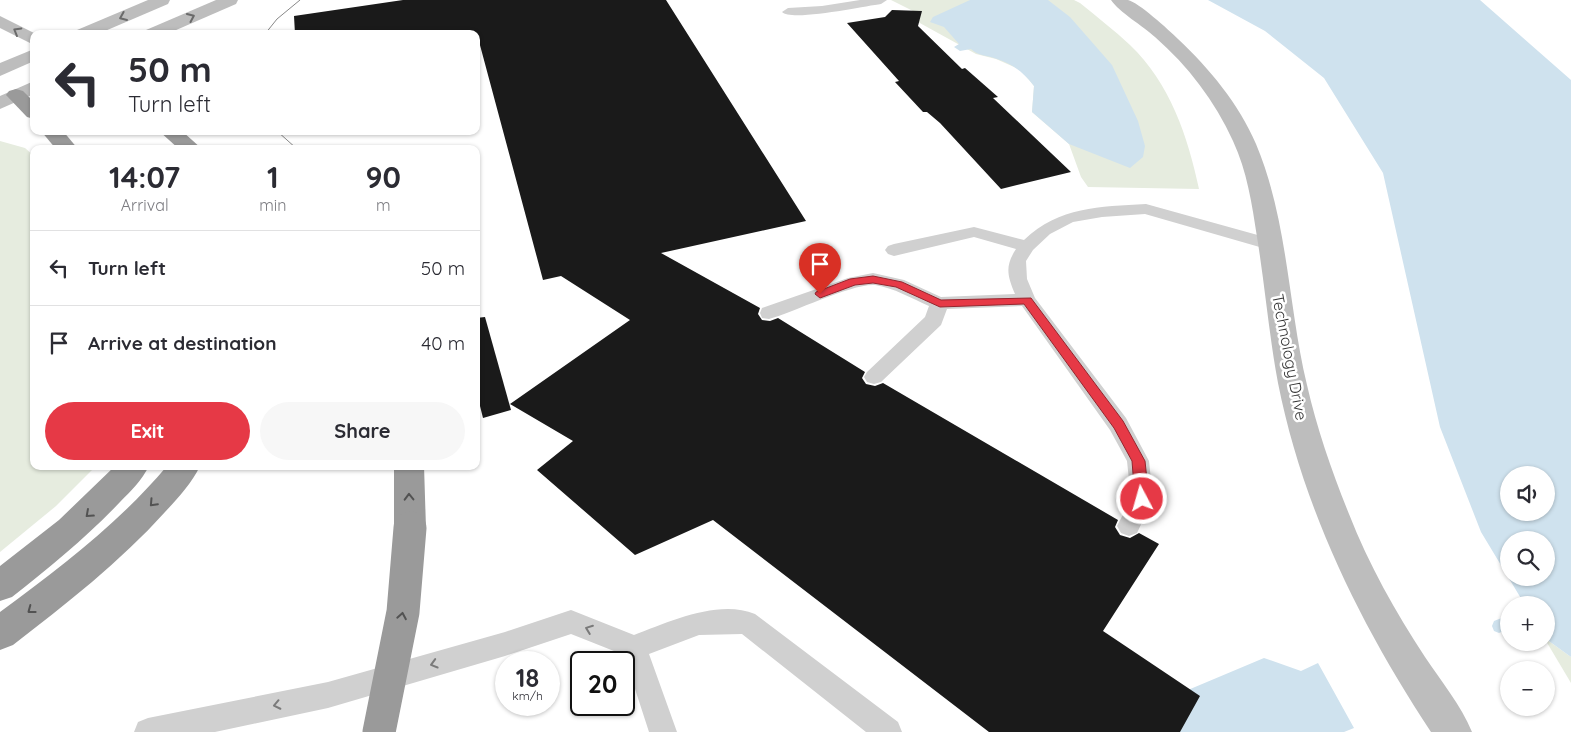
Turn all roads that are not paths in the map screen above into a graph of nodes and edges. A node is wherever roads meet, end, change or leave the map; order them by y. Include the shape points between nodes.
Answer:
1 (162, 0) edge
2 (230, 0) edge
3 (823, 0) edge
4 (881, 0) edge
5 (1119, 0) edge
6 (0, 21) edge
7 (92, 30) edge
8 (161, 30) edge
9 (30, 38) edge
10 (30, 56) edge
11 (0, 70) edge
12 (0, 78) edge
13 (17, 95) edge
14 (30, 110) edge
15 (55, 135) edge
16 (174, 135) edge
17 (64, 145) edge
18 (187, 145) edge
19 (1270, 244) junction
20 (1027, 246) junction
21 (894, 250) dead end
22 (1027, 300) junction
23 (940, 303) junction
24 (769, 313) dead end
25 (874, 377) dead end
26 (131, 470) edge
27 (182, 470) edge
28 (409, 470) edge
29 (1129, 526) dead end
30 (0, 586) edge
31 (0, 633) edge
32 (634, 647) junction
33 (880, 726) edge
34 (148, 732) edge
35 (379, 732) edge
36 (663, 732) edge
37 (1453, 732) edge

1 -> 7 street
8 -> 2 street
3 - 4 lane via 788,12
5 - 19 street, Technology Drive via 1159,30 1180,51 1229,113 1254,167
9 -> 6 street
10 - 11 street
12 - 13 street
13 - 14 highway
15 - 17 highway
16 - 18 highway
19 - 20 lane via 1146,209 1068,218 1044,230
19 - 37 street, Technology Drive via 1290,372 1304,428 1329,502 1354,565 1389,630
20 - 21 lane via 974,232
20 - 22 lane via 1017,261 1018,279
22 - 23 lane
22 - 29 lane via 1118,424 1138,461 1142,499
23 - 24 lane via 898,284 873,279 854,282
23 - 25 lane via 934,320
26 -> 30 highway via 101,504 51,548
27 -> 31 highway via 120,538
35 -> 28 highway, bridge via 403,612 410,528
32 - 33 lane via 699,623 746,622
32 -> 34 lane via 571,622 328,694
32 - 36 lane

